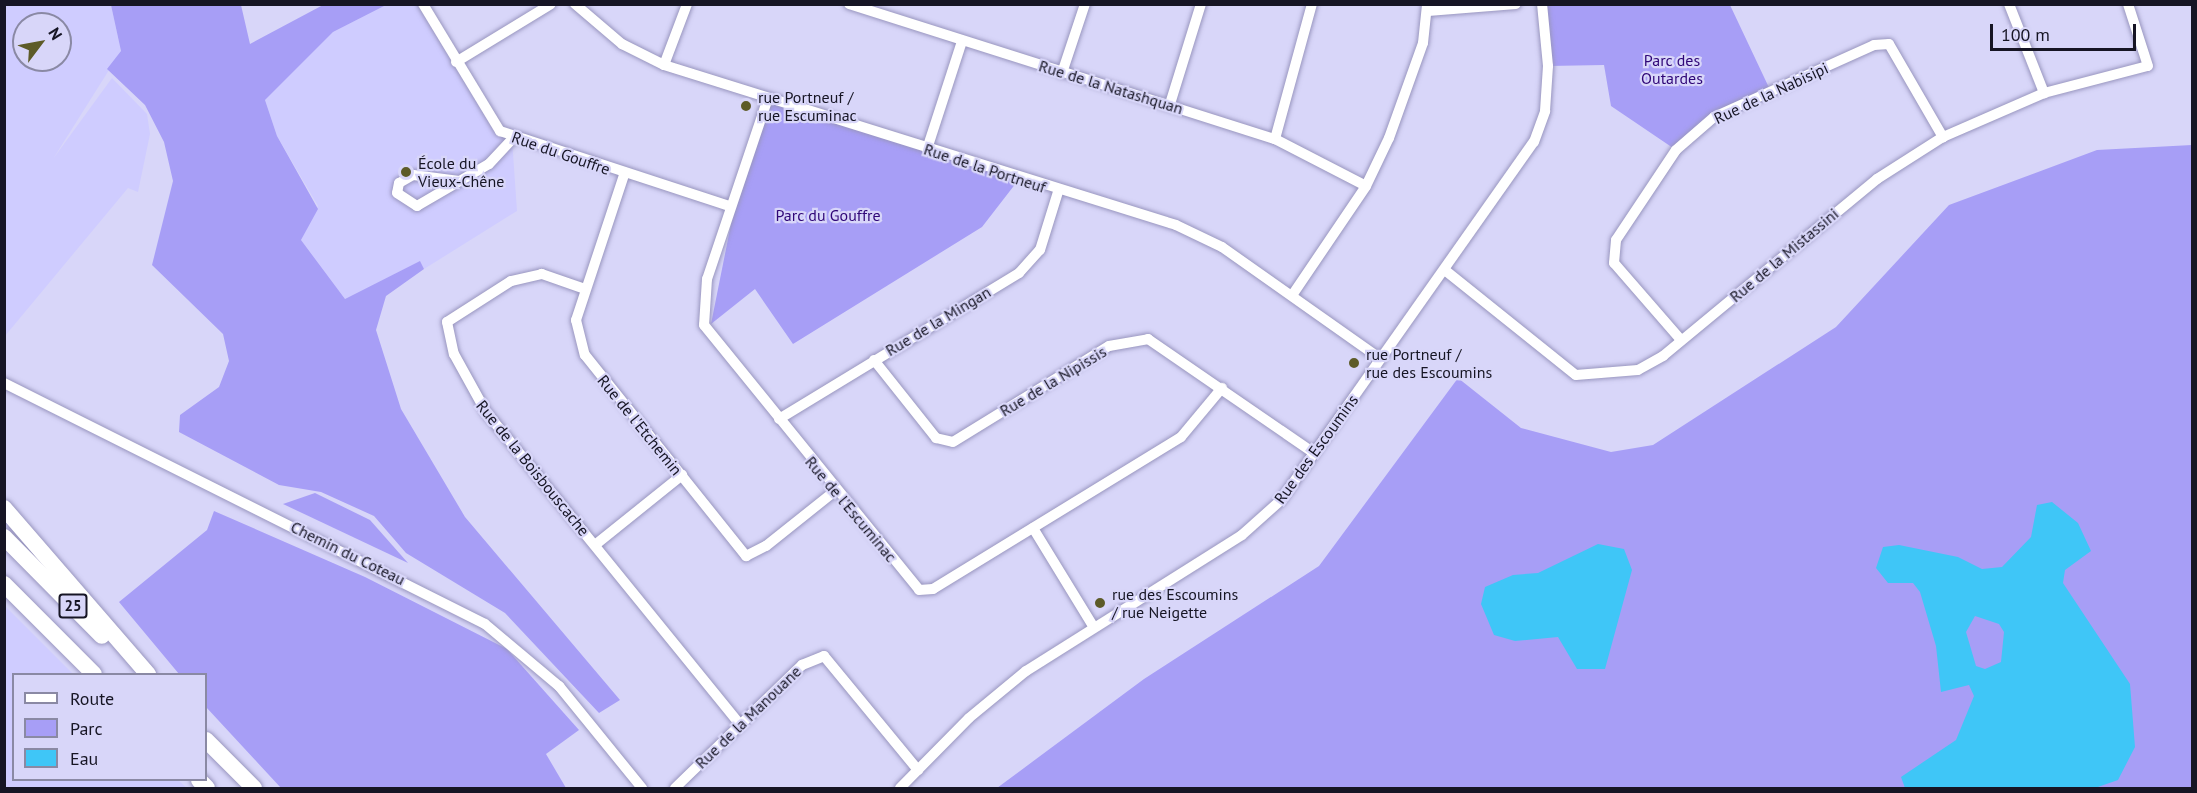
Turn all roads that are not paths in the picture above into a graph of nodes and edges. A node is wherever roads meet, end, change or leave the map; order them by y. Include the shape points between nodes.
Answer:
1 (423, 4) edge
2 (551, 4) edge
3 (575, 4) edge
4 (687, 4) edge
5 (849, 4) edge
6 (1085, 4) edge
7 (1201, 4) edge
8 (1312, 4) edge
9 (1516, 4) edge
10 (1542, 4) edge
11 (2009, 4) edge
12 (2128, 4) edge
13 (1428, 8) edge
14 (962, 41) junction
15 (456, 62) junction
16 (664, 65) junction
17 (1062, 73) junction
18 (2044, 93) junction
19 (768, 98) junction
20 (1170, 104) junction
21 (1943, 137) junction
22 (512, 139) junction
23 (1275, 139) junction
24 (927, 149) junction
25 (624, 175) junction
26 (459, 180) junction
27 (1366, 186) junction
28 (1058, 192) junction
29 (730, 207) junction
30 (1446, 271) junction
31 (585, 290) junction
32 (1293, 294) junction
33 (1681, 340) junction
34 (1381, 359) junction
35 (874, 360) junction
36 (4, 383) edge
37 (1222, 388) junction
38 (778, 419) junction
39 (1314, 453) junction
40 (682, 475) junction
41 (835, 491) junction
42 (4, 507) edge
43 (1034, 528) junction
44 (4, 537) edge
45 (594, 545) junction
46 (4, 584) edge
47 (4, 596) edge
48 (37, 617) junction
49 (1093, 626) junction
50 (92, 673) edge
51 (139, 673) edge
52 (146, 673) edge
53 (740, 723) junction
54 (207, 741) edge
55 (918, 770) junction
56 (254, 789) edge
57 (642, 789) edge
58 (675, 789) edge
59 (900, 789) edge

1 - 15 street, Rue du Gouffre
2 - 15 street
3 - 16 street, Rue de la Portneuf via 622,44
4 - 16 street
5 - 14 street, Rue de la Natashquan
6 - 17 street
7 - 20 street
8 - 23 street
9 - 13 street
10 - 30 street, Rue des Escoumins via 1548,66 1545,111 1534,142
11 - 18 street
12 - 18 street, Rue de la Mistassini via 2148,66
13 - 27 street via 1419,54
14 - 17 street, Rue de la Natashquan
14 - 24 street
15 - 22 street, Rue du Gouffre via 489,117
16 - 19 street, Rue de la Portneuf
17 - 20 street, Rue de la Natashquan
18 - 21 street, Rue de la Mistassini
19 - 24 street, Rue de la Portneuf
19 - 29 street, Rue de l'Escuminac
20 - 23 street, Rue de la Natashquan
21 - 33 street, Rue de la Mistassini via 1877,179
21 - 33 street, Rue de la Nabisipi via 1889,44 1874,45 1714,117 1676,150 1616,240 1614,263
22 - 25 street, Rue du Gouffre
22 - 26 street via 489,164
23 - 27 street, Rue de la Natashquan
24 - 28 street, Rue de la Portneuf
25 - 29 street, Rue du Gouffre
25 - 31 street, Rue de l'Etchemin
26 - 26 street via 413,175 399,183 397,193 417,206
27 - 32 street
28 - 32 street, Rue de la Portneuf via 1176,225 1222,247
28 - 35 street, Rue de la Mingan via 1040,250 1018,273
29 - 38 street, Rue de l'Escuminac via 701,304 704,325
30 - 33 street, Rue de la Mistassini via 1576,375 1638,370
30 - 34 street, Rue des Escoumins
31 - 40 street, Rue de l'Etchemin via 576,321 585,354
31 - 45 street, Rue de la Boisbouscache via 542,274 524,276 454,314 447,333 486,412
32 - 34 street, Rue de la Portneuf
34 - 39 street, Rue des Escoumins
35 - 37 street, Rue de la Nipissis via 945,443 1109,346 1129,340 1148,339
35 - 38 street, Rue de la Mingan
36 - 57 street, Chemin du Coteau via 479,620 559,686
37 - 39 street, Rue de la Nipissis
37 - 43 street, Rue de l'Escuminac via 1181,437
38 - 41 street, Rue de l'Escuminac
39 - 49 street, Rue des Escoumins via 1281,500 1242,535
40 - 41 street, Rue de l'Etchemin via 746,556 766,546
40 - 45 street
41 - 43 street, Rue de l'Escuminac via 919,590 933,589
42 - 52 highway
43 - 49 street
44 - 51 highway, 25
45 - 53 street, Rue de la Boisbouscache
46 - 48 highway, 25
47 - 48 highway
48 - 50 highway, 25
49 - 55 street, Rue des Escoumins via 1026,671
53 - 55 street, Rue de la Manouane via 802,665 824,656
53 - 58 street, Rue de la Manouane
54 - 56 highway
55 - 59 street, Rue des Escoumins

